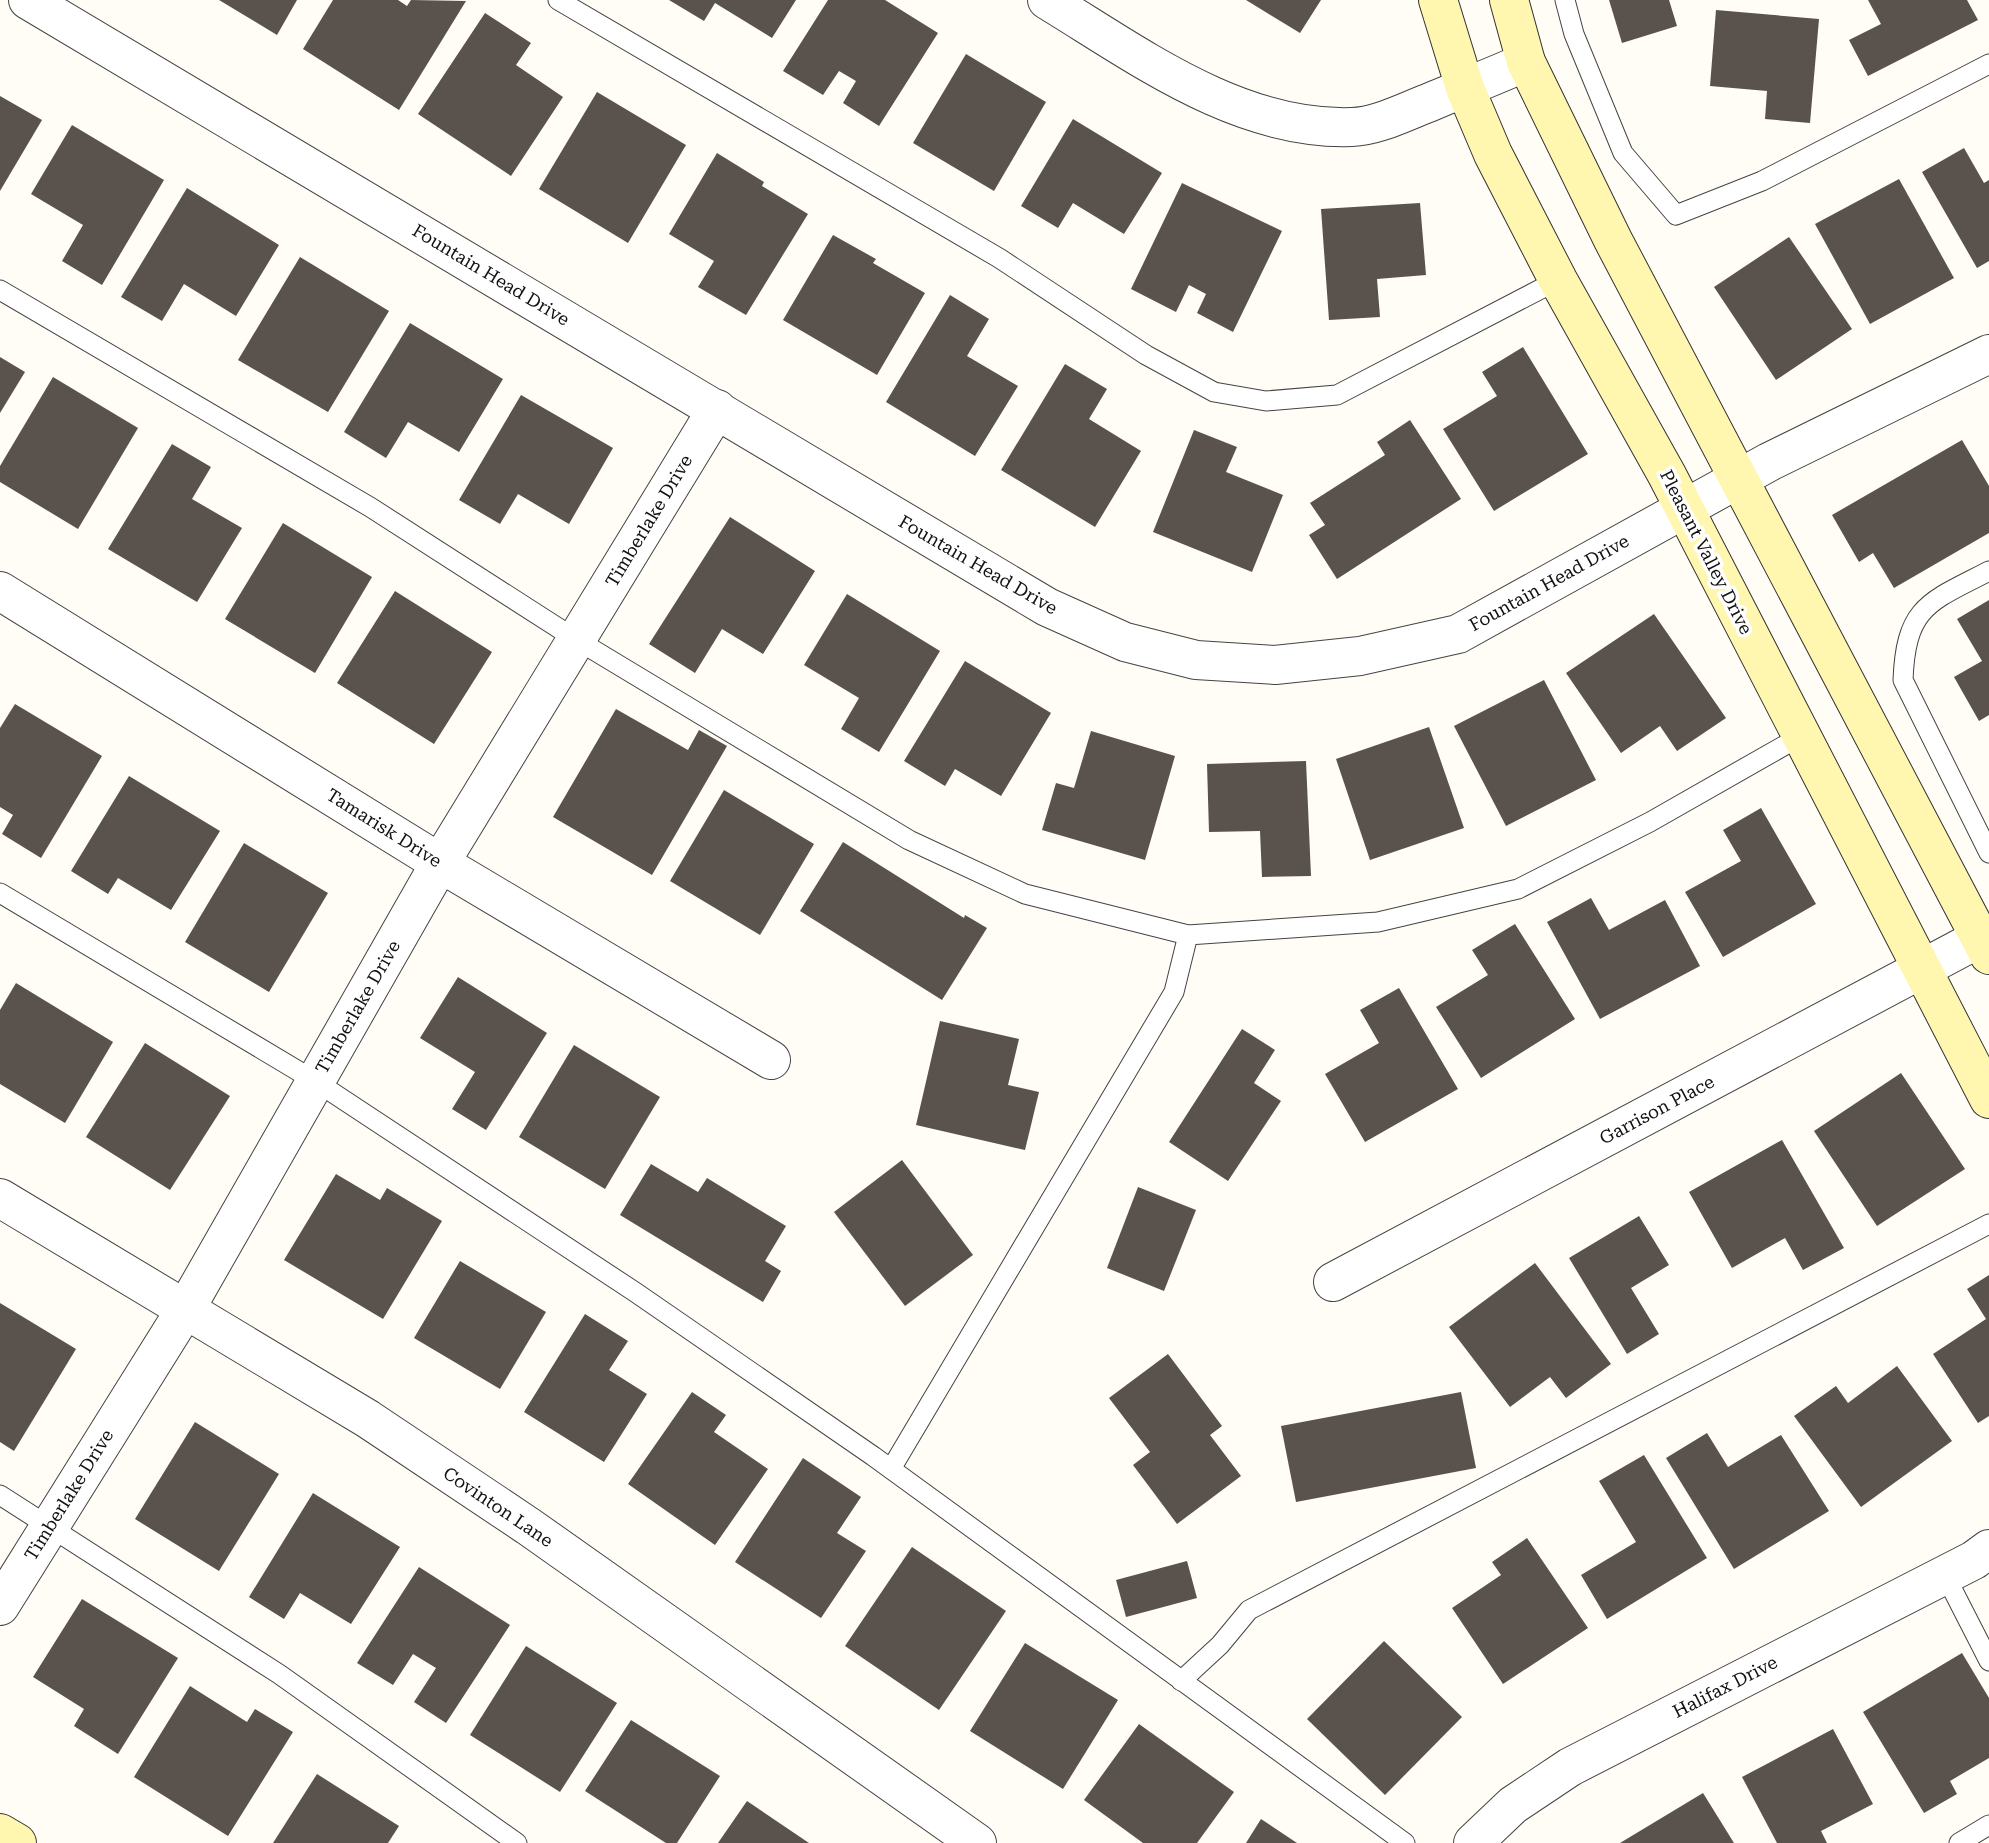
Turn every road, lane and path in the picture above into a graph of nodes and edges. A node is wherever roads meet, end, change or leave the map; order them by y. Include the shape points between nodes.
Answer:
1 (28, 0) edge
2 (558, 0) edge
3 (1047, 0) edge
4 (1438, 0) edge
5 (1509, 0) edge
6 (1565, 0) edge
7 (1526, 62) junction
8 (1989, 64) edge
9 (1465, 88) junction
10 (1558, 280) junction
11 (0, 290) edge
12 (1989, 354) edge
13 (717, 409) junction
14 (1740, 478) junction
15 (1683, 508) junction
16 (1989, 571) edge
17 (0, 591) edge
18 (577, 640) junction
19 (1801, 736) junction
20 (1989, 853) edge
21 (440, 863) junction
22 (0, 893) edge
23 (1188, 935) junction
24 (1985, 946) edge
25 (1921, 968) junction
26 (771, 1060) dead end
27 (315, 1081) junction
28 (1989, 1099) edge
29 (0, 1198) edge
30 (1989, 1224) edge
31 (1333, 1282) dead end
32 (185, 1310) junction
33 (891, 1469) junction
34 (0, 1495) edge
35 (50, 1525) junction
36 (1989, 1549) edge
37 (1945, 1575) junction
38 (0, 1606) edge
39 (1989, 1661) edge
40 (1181, 1681) junction
41 (1989, 1825) edge
42 (0, 1833) edge
43 (17, 1843) edge
44 (517, 1843) edge
45 (977, 1843) edge
46 (1405, 1843) edge
47 (1473, 1843) edge
48 (1959, 1843) edge

1 - 13 street, Fountain Head Drive
2 - 10 lane via 999,258 1146,355 1214,392 1266,401 1337,395
3 - 9 street via 1187,85 1244,110 1271,116 1353,127 1391,118
4 - 9 street, Pleasant Valley Drive
5 - 7 street
6 - 8 lane via 1574,34 1623,153 1676,215 1762,181
7 - 9 street
7 - 14 street via 1613,240
9 - 10 street, Pleasant Valley Drive via 1493,154
10 - 15 street, Pleasant Valley Drive
11 - 18 lane via 370,507
12 - 14 street, Fountain Head Drive
13 - 15 street, Fountain Head Drive via 1047,607 1125,642 1196,660 1275,665 1360,656 1458,634
13 - 18 street, Timberlake Drive
14 - 15 street, Fountain Head Drive
14 - 24 street
15 - 19 street, Pleasant Valley Drive
16 - 20 lane via 1930,601 1911,627 1903,680
17 - 21 street, Tamarisk Drive
18 - 21 street, Timberlake Drive
18 - 23 lane via 909,840 1025,894
19 - 23 lane via 1650,822 1518,889 1378,922
19 - 25 street, Pleasant Valley Drive
21 - 26 street, Tamarisk Drive
21 - 27 street, Timberlake Drive
22 - 27 lane
23 - 33 lane via 1174,992
24 - 25 street, Garrison Place
25 - 28 street, Pleasant Valley Drive
25 - 31 street, Garrison Place
27 - 32 street, Timberlake Drive
27 - 33 lane via 635,1292
29 - 32 street, Covinton Lane
30 - 40 lane via 1249,1610
32 - 35 street, Timberlake Drive
32 - 45 street, Covinton Lane via 368,1419 528,1526
33 - 40 lane
34 - 35 lane
35 - 38 street, Timberlake Drive
35 - 44 lane via 278,1674
36 - 37 street, Halifax Drive
37 - 39 lane
37 - 47 street, Halifax Drive via 1570,1767 1513,1805
40 - 46 lane
41 - 48 lane
42 - 43 street

